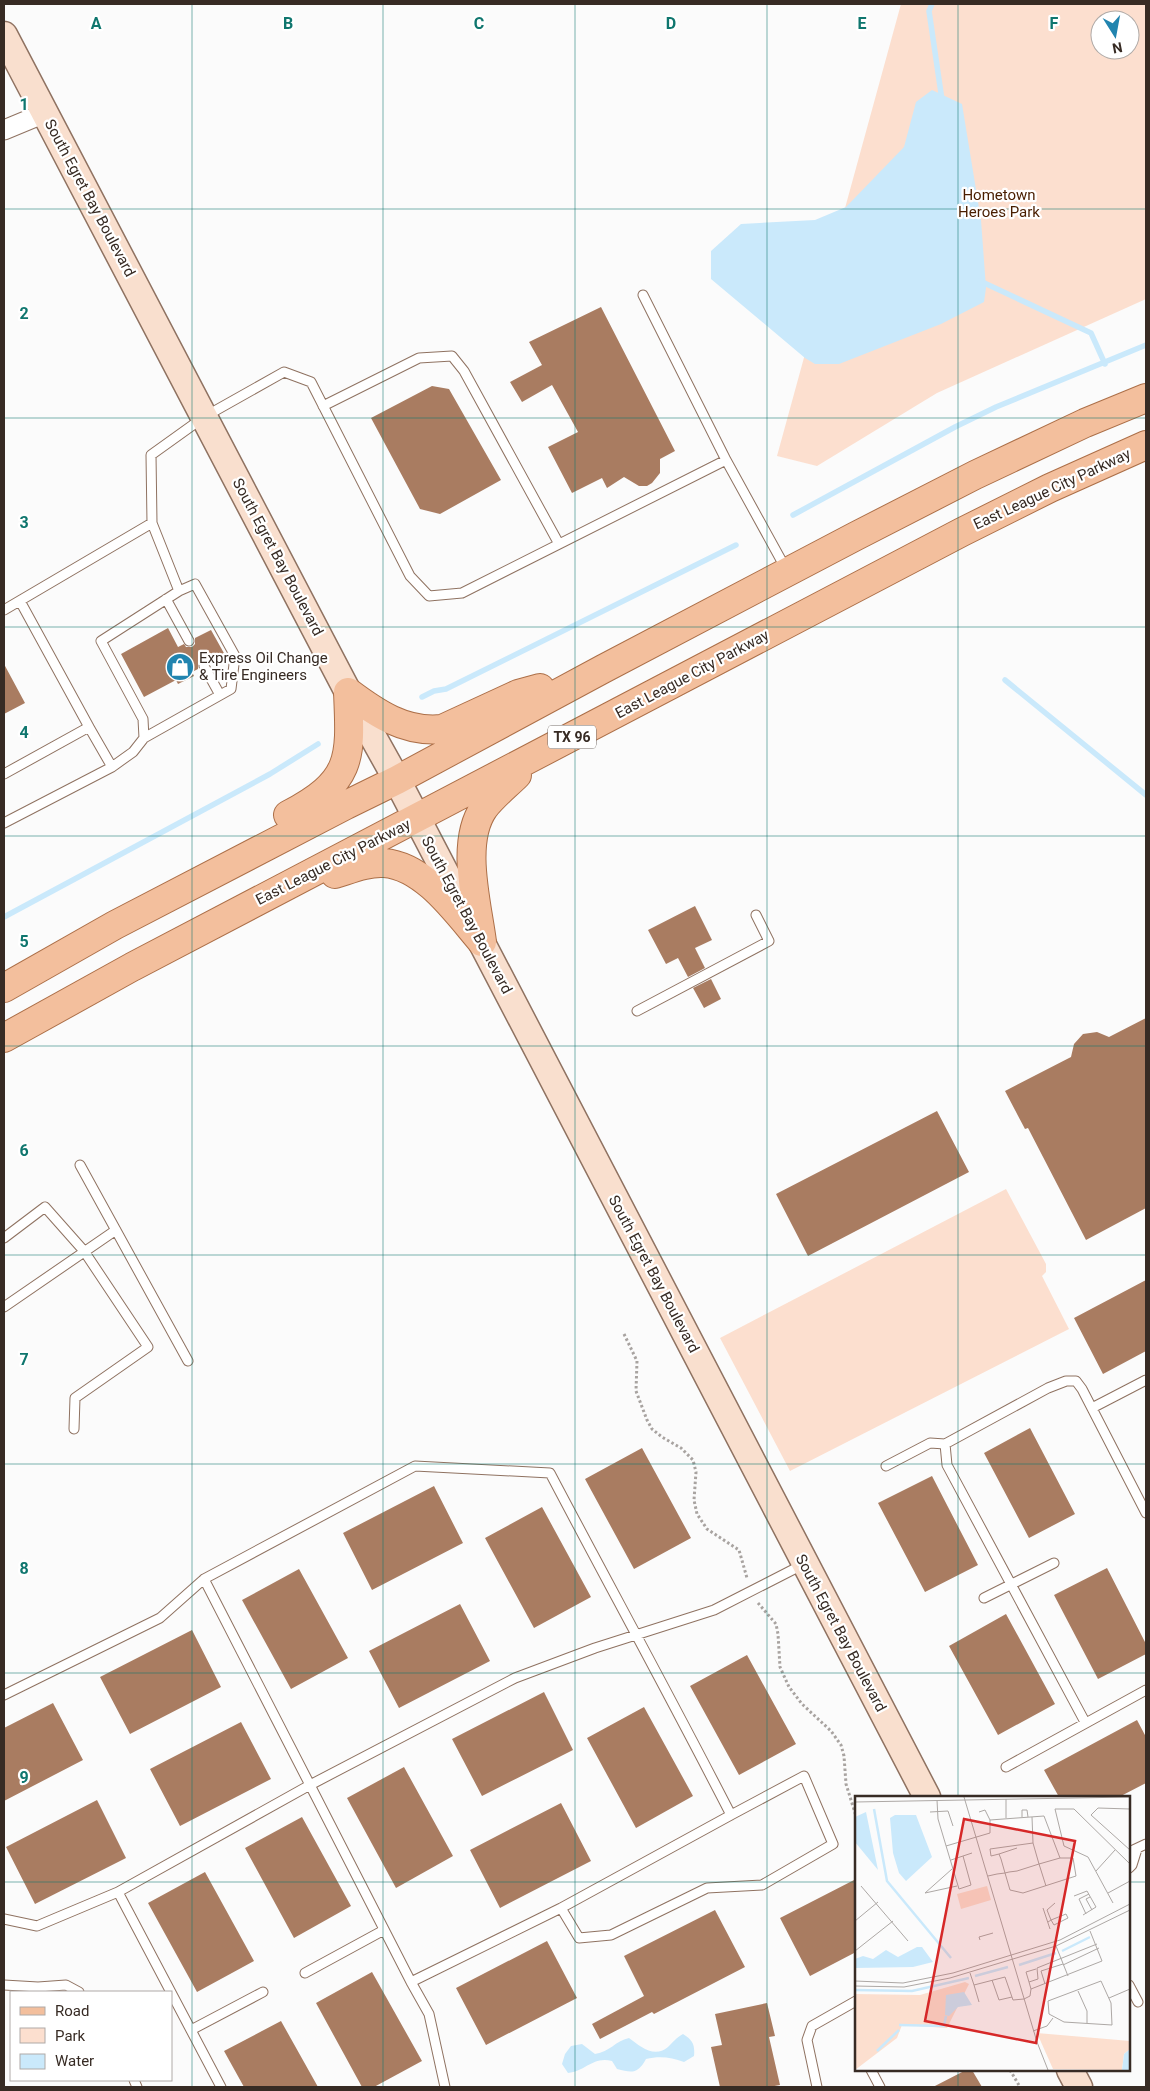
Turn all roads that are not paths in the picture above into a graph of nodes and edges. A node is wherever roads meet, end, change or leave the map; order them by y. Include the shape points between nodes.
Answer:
1 (4, 35) edge
2 (45, 112) junction
3 (4, 130) edge
4 (643, 295) dead end
5 (1146, 398) edge
6 (323, 406) junction
7 (204, 416) junction
8 (1146, 446) edge
9 (726, 460) junction
10 (152, 523) junction
11 (559, 544) junction
12 (788, 572) junction
13 (179, 591) junction
14 (166, 599) junction
15 (20, 600) junction
16 (4, 610) edge
17 (189, 641) dead end
18 (204, 666) dead end
19 (604, 669) junction
20 (348, 692) junction
21 (220, 695) junction
22 (89, 727) junction
23 (144, 738) junction
24 (535, 756) junction
25 (112, 767) junction
26 (4, 774) edge
27 (397, 780) junction
28 (417, 819) junction
29 (4, 823) edge
30 (269, 895) junction
31 (756, 916) dead end
32 (116, 925) junction
33 (482, 942) junction
34 (4, 988) edge
35 (637, 1011) dead end
36 (4, 1038) edge
37 (80, 1165) dead end
38 (116, 1230) junction
39 (4, 1238) edge
40 (84, 1251) junction
41 (4, 1306) edge
42 (188, 1360) dead end
43 (1146, 1380) edge
44 (1092, 1408) junction
45 (74, 1429) dead end
46 (945, 1444) junction
47 (886, 1466) dead end
48 (1146, 1513) edge
49 (1054, 1562) dead end
50 (805, 1563) junction
51 (204, 1579) junction
52 (1010, 1585) junction
53 (984, 1598) dead end
54 (636, 1636) junction
55 (1146, 1690) edge
56 (4, 1695) edge
57 (1085, 1722) junction
58 (1006, 1767) dead end
59 (310, 1785) junction
60 (926, 1796) edge
61 (731, 1815) junction
62 (1146, 1844) edge
63 (1133, 1850) edge
64 (1130, 1867) edge
65 (118, 1892) junction
66 (562, 1908) junction
67 (4, 1919) edge
68 (384, 1930) junction
69 (305, 1973) dead end
70 (411, 1982) junction
71 (4, 1985) edge
72 (1130, 1987) edge
73 (76, 1991) edge
74 (170, 1991) edge
75 (263, 1992) dead end
76 (172, 1994) edge
77 (855, 2002) edge
78 (1138, 2002) dead end
79 (191, 2030) junction
80 (872, 2071) edge
81 (1071, 2071) edge
82 (221, 2087) edge
83 (445, 2087) edge
84 (816, 2087) edge
85 (880, 2087) edge
86 (1079, 2087) edge

1 - 2 main road, South Egret Bay Boulevard
2 - 3 street
2 - 7 main road, South Egret Bay Boulevard
4 - 9 lane
5 - 12 main road via 975,475
6 - 7 lane via 311,382 284,372
6 - 11 lane via 419,358 452,356 464,370
6 - 11 lane via 410,576 429,596 462,593
7 - 10 lane via 151,455
7 - 20 main road, South Egret Bay Boulevard
8 - 24 main road, East League City Parkway / TX 96 via 1050,488 962,532
9 - 11 lane
9 - 12 lane
10 - 13 lane
10 - 15 lane
12 - 19 main road
13 - 14 lane
13 - 21 lane via 195,584 235,656 231,689
14 - 17 lane
14 - 23 lane via 101,641 143,719
15 - 16 lane
15 - 22 lane
18 - 21 lane
19 - 20 main road via 518,694 442,729 418,729 398,723
19 - 27 main road
20 - 27 main road, South Egret Bay Boulevard
20 - 32 main road via 348,753 339,776 321,796 150,891
21 - 23 lane
22 - 25 lane
22 - 26 lane
23 - 25 lane via 133,752
24 - 28 main road, East League City Parkway / TX 96
24 - 33 main road via 484,808 476,824 471,845 472,865
25 - 29 lane
27 - 28 main road, South Egret Bay Boulevard
27 - 32 main road
28 - 30 main road, East League City Parkway / TX 96
28 - 33 main road, South Egret Bay Boulevard
30 - 33 main road via 366,864 384,863 413,873 434,887
30 - 36 main road, East League City Parkway / TX 96
31 - 35 lane via 770,941
32 - 34 main road
33 - 50 main road, South Egret Bay Boulevard
37 - 38 lane
38 - 40 lane
38 - 42 lane
39 - 40 lane via 45,1207
40 - 41 lane
40 - 45 lane via 148,1347 75,1398
43 - 44 lane
44 - 46 lane via 1076,1381 1066,1381
44 - 48 lane
46 - 47 lane via 930,1443
46 - 52 lane via 947,1465
49 - 52 lane
50 - 54 lane via 714,1610
50 - 60 main road, South Egret Bay Boulevard
51 - 54 lane via 415,1466 550,1474
51 - 56 lane via 160,1618
51 - 59 lane
52 - 53 lane
52 - 57 lane
54 - 59 lane via 515,1678
54 - 61 lane
55 - 57 lane
57 - 58 lane
59 - 65 lane
59 - 68 lane
61 - 66 lane
61 - 66 lane via 804,1776 833,1844 762,1885 707,1888 611,1935 579,1938
62 - 63 lane
63 - 64 lane
65 - 67 lane via 37,1926
65 - 74 lane
66 - 70 lane
68 - 69 lane
68 - 70 lane
70 - 83 lane via 429,2014
71 - 73 lane via 66,1985
72 - 78 lane
75 - 79 lane
76 - 79 lane
77 - 84 lane via 812,2026 807,2040
79 - 82 lane
80 - 85 lane
81 - 86 main road

